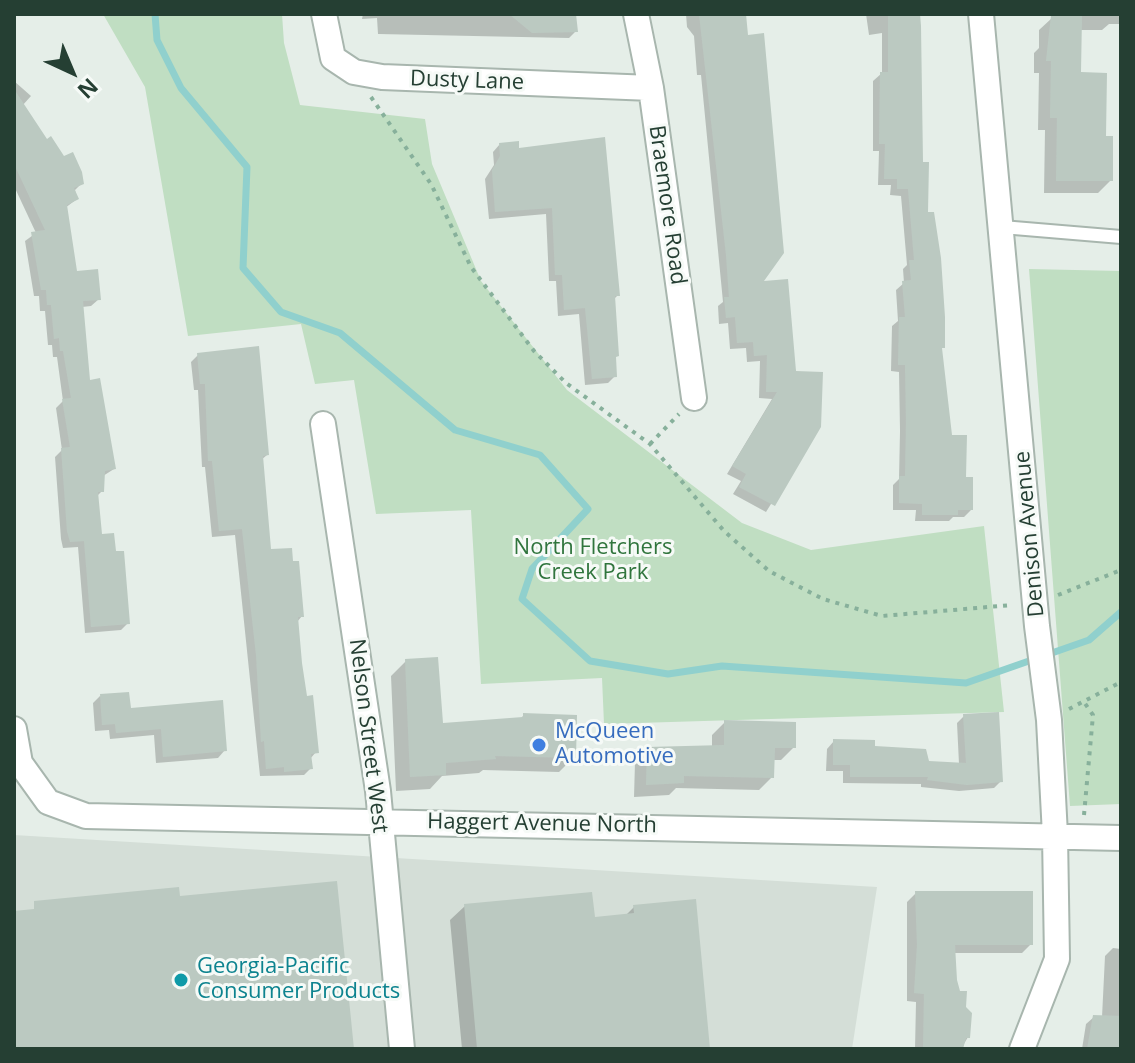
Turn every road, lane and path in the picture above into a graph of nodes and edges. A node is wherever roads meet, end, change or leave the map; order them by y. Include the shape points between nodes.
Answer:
1 (324, 14) edge
2 (636, 14) edge
3 (981, 14) edge
4 (354, 72) junction
5 (651, 88) junction
6 (1002, 227) junction
7 (1121, 237) edge
8 (694, 398) joint
9 (323, 424) dead end
10 (650, 444) junction
11 (1121, 570) edge
12 (1058, 595) dead end
13 (1021, 604) dead end
14 (1121, 682) edge
15 (1084, 702) junction
16 (1049, 720) junction
17 (14, 729) edge
18 (380, 821) junction
19 (1055, 835) junction
20 (1081, 837) junction
21 (1121, 838) edge
22 (402, 1049) edge
23 (1022, 1049) edge

1 - 4 street via 333,58
2 - 5 street, Braemore Road
3 - 6 street, Denison Avenue
4 - 5 street, Dusty Lane
4 - 10 path via 431,184 471,267 534,351 566,383
5 - 8 street, Braemore Road
6 - 7 lane
6 - 16 street, Denison Avenue
8 - 10 path
9 - 18 street, Nelson Street West
10 - 13 path via 724,531 769,571 823,599 882,616
11 - 12 path
14 - 15 path
15 - 16 path
15 - 20 path via 1093,715
16 - 19 street, Denison Avenue
17 - 18 street, Haggert Avenue North via 20,763 48,802 86,816
18 - 19 street, Haggert Avenue North
18 - 22 street, Nelson Street West
19 - 20 street, Haggert Avenue North
19 - 23 street, Denison Avenue via 1057,959
20 - 21 street, Haggert Avenue North

